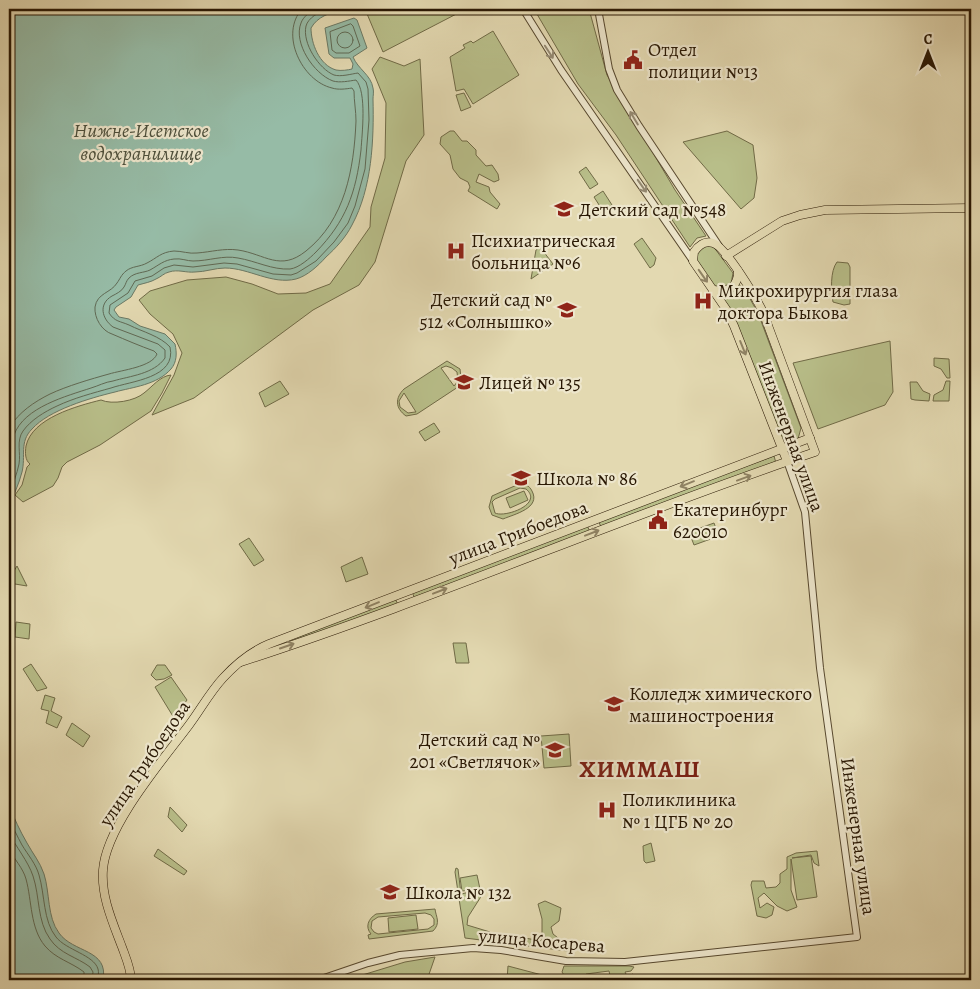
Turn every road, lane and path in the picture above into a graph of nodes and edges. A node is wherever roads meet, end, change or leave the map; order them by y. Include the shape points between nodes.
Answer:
1 (523, 9) edge
2 (598, 9) edge
3 (971, 208) edge
4 (719, 246) junction
5 (726, 256) junction
6 (693, 261) junction
7 (738, 271) junction
8 (713, 290) junction
9 (810, 438) junction
10 (782, 448) junction
11 (815, 452) joint
12 (788, 461) junction
13 (241, 662) junction
14 (856, 937) joint
15 (131, 980) edge
16 (318, 980) edge

1 -> 6 street, Инженерная улица via 561,70
4 -> 2 street, Инженерная улица via 617,90 609,69
3 - 5 main road via 855,208 800,215 782,221
4 - 5 main road, Инженерная улица
4 - 6 main road via 709,242 700,244 694,252
5 - 7 main road, Инженерная улица
6 -> 8 main road, Инженерная улица
7 - 8 main road via 736,284 720,291
7 - 9 main road, Инженерная улица via 763,312
8 -> 10 main road, Инженерная улица via 734,326
9 - 10 main road, улица Грибоедова
9 - 11 main road, Инженерная улица
10 - 12 main road, Инженерная улица
10 -> 13 main road, улица Грибоедова via 268,644
11 - 12 main road, улица Грибоедова
13 -> 12 main road, улица Грибоедова via 408,604
12 - 14 street, Инженерная улица via 805,512 820,668
13 - 15 main road, улица Грибоедова via 222,679 151,777 119,823 107,850 103,869 104,895
14 - 16 street, улица Косарева via 618,962 566,961 473,948 400,956

